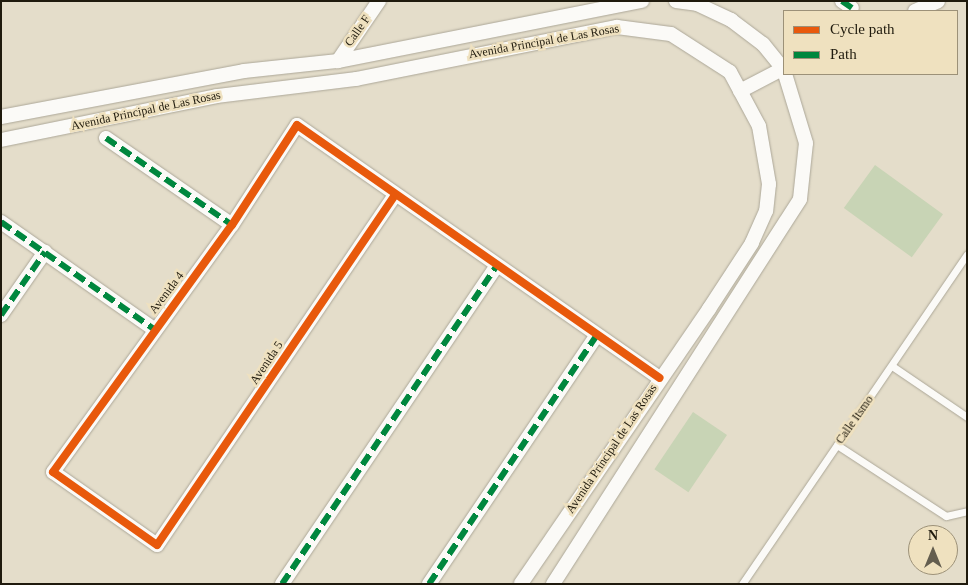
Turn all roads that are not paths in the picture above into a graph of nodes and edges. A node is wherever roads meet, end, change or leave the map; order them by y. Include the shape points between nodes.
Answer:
1 (379, 1) edge
2 (642, 1) edge
3 (676, 1) edge
4 (938, 1) edge
5 (917, 10) edge
6 (338, 61) junction
7 (783, 68) edge
8 (783, 70) edge
9 (785, 75) edge
10 (740, 91) junction
11 (1, 117) edge
12 (106, 138) dead end
13 (1, 140) edge
14 (395, 195) junction
15 (1, 222) edge
16 (232, 225) junction
17 (45, 252) junction
18 (967, 254) edge
19 (496, 267) junction
20 (1, 315) edge
21 (154, 329) junction
22 (598, 336) junction
23 (892, 366) junction
24 (659, 378) junction
25 (967, 416) edge
26 (838, 445) junction
27 (53, 472) joint
28 (967, 511) edge
29 (282, 584) edge
30 (429, 584) edge
31 (521, 584) edge
32 (554, 584) edge
33 (742, 584) edge

1 - 6 street, Calle F
2 - 6 street, Avenida Principal de Las Rosas
3 - 7 street via 697,4 730,20 763,44
4 - 5 street
6 - 11 street, Avenida Principal de Las Rosas via 244,71
8 - 10 street
9 - 32 street, Avenida Principal de Las Rosas via 806,142 806,170 800,199
10 - 13 street, Avenida Principal de Las Rosas via 730,72 671,34 617,27 356,78 217,96
10 - 24 street, Avenida Principal de Las Rosas via 759,126 769,184 766,211 752,243
12 - 16 street
14 - 16 street, Avenida 4 via 297,125
14 - 19 street
14 - 27 street, Avenida 5 via 157,545
15 - 17 street
16 - 21 street, Avenida 4
17 - 20 street
17 - 21 street
18 - 23 lane, Calle Itsmo
19 - 22 street
19 - 29 street
21 - 27 street, Avenida 4
22 - 24 street
22 - 30 street
23 - 25 lane
23 - 26 lane, Calle Itsmo
24 - 31 street, Avenida Principal de Las Rosas
26 - 28 lane via 946,516
26 - 33 lane, Calle Itsmo

